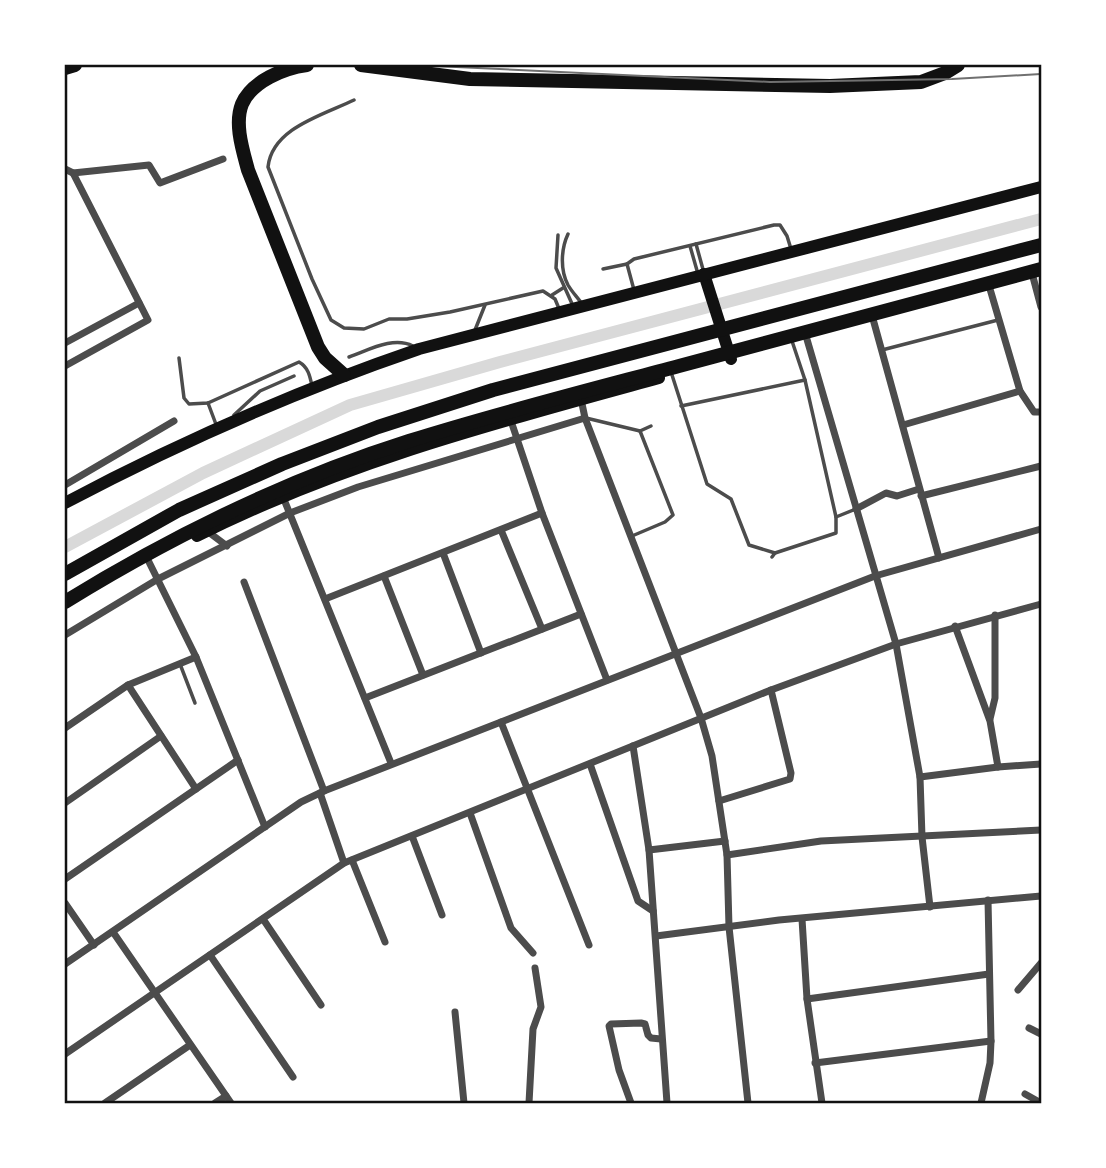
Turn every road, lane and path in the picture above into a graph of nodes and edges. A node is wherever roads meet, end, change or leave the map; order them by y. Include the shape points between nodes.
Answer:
1 (75, 65) edge
2 (307, 65) edge
3 (360, 65) edge
4 (958, 65) edge
5 (65, 68) edge
6 (354, 100) dead end
7 (223, 159) dead end
8 (69, 171) edge
9 (1041, 187) edge
10 (568, 234) dead end
11 (558, 235) dead end
12 (696, 244) junction
13 (1041, 245) edge
14 (690, 246) junction
15 (791, 251) junction
16 (627, 264) junction
17 (603, 269) dead end
18 (1038, 274) edge
19 (703, 280) junction
20 (563, 288) junction
21 (990, 289) junction
22 (635, 292) junction
23 (552, 295) junction
24 (139, 303) junction
25 (485, 305) junction
26 (579, 307) junction
27 (1041, 307) edge
28 (560, 312) junction
29 (873, 319) junction
30 (998, 320) junction
31 (473, 335) junction
32 (806, 336) junction
33 (792, 340) junction
34 (65, 343) edge
35 (419, 349) junction
36 (881, 350) junction
37 (348, 357) dead end
38 (179, 358) dead end
39 (727, 360) junction
40 (65, 366) edge
41 (344, 374) junction
42 (673, 375) junction
43 (294, 376) dead end
44 (805, 380) junction
45 (312, 388) junction
46 (1020, 391) junction
47 (581, 399) junction
48 (208, 403) junction
49 (681, 405) junction
50 (1041, 412) edge
51 (510, 418) junction
52 (585, 418) junction
53 (174, 421) dead end
54 (221, 425) junction
55 (903, 425) junction
56 (651, 426) dead end
57 (640, 431) junction
58 (517, 438) junction
59 (1041, 466) edge
60 (65, 485) edge
61 (920, 493) junction
62 (283, 496) junction
63 (65, 503) edge
64 (856, 509) junction
65 (290, 513) junction
66 (542, 513) junction
67 (836, 517) junction
68 (1041, 529) edge
69 (501, 530) junction
70 (207, 531) junction
71 (630, 536) junction
72 (227, 545) junction
73 (443, 553) junction
74 (939, 558) junction
75 (148, 561) junction
76 (65, 574) edge
77 (384, 576) junction
78 (875, 576) junction
79 (158, 579) junction
80 (244, 582) dead end
81 (325, 599) junction
82 (65, 602) edge
83 (1041, 604) edge
84 (65, 610) edge
85 (581, 614) junction
86 (995, 615) junction
87 (956, 626) junction
88 (542, 629) junction
89 (65, 635) edge
90 (896, 644) junction
91 (481, 653) junction
92 (676, 653) junction
93 (196, 657) junction
94 (180, 664) junction
95 (423, 676) junction
96 (607, 680) junction
97 (128, 685) junction
98 (771, 690) junction
99 (365, 698) junction
100 (195, 703) dead end
101 (701, 719) junction
102 (990, 721) junction
103 (501, 722) junction
104 (65, 728) edge
105 (161, 736) junction
106 (634, 746) junction
107 (238, 760) junction
108 (391, 763) junction
109 (590, 764) junction
110 (1041, 764) edge
111 (998, 767) junction
112 (920, 777) junction
113 (196, 789) junction
114 (528, 789) junction
115 (322, 792) junction
116 (719, 801) junction
117 (65, 803) edge
118 (470, 813) junction
119 (265, 827) junction
120 (1041, 830) edge
121 (412, 836) junction
122 (922, 837) junction
123 (725, 841) junction
124 (649, 850) junction
125 (727, 855) junction
126 (348, 861) junction
127 (65, 879) edge
128 (1041, 896) edge
129 (988, 900) junction
130 (65, 904) edge
131 (930, 907) junction
132 (653, 911) junction
133 (442, 915) dead end
134 (263, 919) junction
135 (802, 919) junction
136 (729, 927) junction
137 (113, 932) junction
138 (656, 936) junction
139 (384, 942) dead end
140 (94, 945) junction
141 (589, 945) dead end
142 (533, 953) dead end
143 (210, 955) junction
144 (1041, 963) edge
145 (65, 964) edge
146 (535, 968) dead end
147 (989, 974) junction
148 (1018, 990) dead end
149 (156, 993) junction
150 (807, 999) junction
151 (321, 1005) dead end
152 (454, 1012) dead end
153 (1029, 1028) dead end
154 (1041, 1034) edge
155 (661, 1038) junction
156 (991, 1041) junction
157 (190, 1045) junction
158 (65, 1054) edge
159 (815, 1063) junction
160 (293, 1077) dead end
161 (1025, 1094) dead end
162 (226, 1096) junction
163 (105, 1103) edge
164 (215, 1103) edge
165 (232, 1103) edge
166 (464, 1103) edge
167 (529, 1103) edge
168 (631, 1103) edge
169 (667, 1103) edge
170 (748, 1103) edge
171 (821, 1103) edge
172 (981, 1103) edge
173 (1041, 1103) edge

1 - 5 highway
2 - 41 highway via 269,77 242,104 242,148 318,347
3 - 4 highway via 470,79 830,86 921,82
6 - 25 lane via 289,132 270,154 268,167 331,320 344,328 364,329 389,319 407,320
7 - 8 street via 160,183 149,165
8 - 24 street
9 - 15 main road
10 - 26 lane via 563,266
11 - 20 lane via 556,268
12 - 14 lane
12 - 15 lane via 779,225
12 - 19 lane
13 - 76 highway via 493,390 378,427 179,510
14 - 16 lane
14 - 19 lane
15 - 19 main road
16 - 17 lane
16 - 22 lane
18 - 21 main road
18 - 27 street
18 - 82 highway via 608,385 408,442 309,478 204,525
19 - 22 main road
19 - 39 main road
20 - 23 lane
20 - 26 lane
21 - 29 main road
21 - 30 street
22 - 26 main road
23 - 25 lane via 543,291
23 - 28 lane
24 - 34 street
24 - 40 street via 148,320
25 - 31 lane
26 - 28 main road
28 - 31 main road
29 - 32 main road
29 - 36 street
30 - 36 lane
30 - 46 street
31 - 35 main road
32 - 33 main road
32 - 64 street
33 - 39 main road
33 - 44 lane
35 - 37 lane via 391,342
35 - 41 main road
36 - 55 street
38 - 48 lane via 184,398 189,404
39 - 42 main road
41 - 45 main road
42 - 47 main road
42 - 49 lane
43 - 54 lane via 260,391
44 - 49 lane
44 - 67 lane
45 - 48 lane via 309,374 299,362
45 - 54 main road
46 - 50 street via 1034,412
46 - 55 street
47 - 51 main road
47 - 52 street
48 - 54 lane
49 - 67 lane via 707,484 731,499 749,545 774,555 836,533
51 - 58 street
51 - 62 main road via 361,465
52 - 57 lane
52 - 58 street
52 - 71 street
53 - 60 street
54 - 63 main road
55 - 61 street
56 - 57 lane
57 - 71 lane via 673,515
58 - 65 street
58 - 66 street
59 - 61 street
61 - 64 street via 886,493
61 - 74 street
62 - 65 street
62 - 70 main road
64 - 67 lane
64 - 78 street
65 - 72 street
65 - 81 street
66 - 69 street
66 - 85 street
68 - 74 street
69 - 73 street
69 - 88 street
70 - 72 street
70 - 75 main road
71 - 92 street
72 - 79 street
73 - 77 street
73 - 91 street
74 - 78 street
75 - 79 street
75 - 84 main road
77 - 81 street
77 - 95 street
78 - 90 street
78 - 92 street
79 - 89 street
79 - 93 street
80 - 115 street
81 - 99 street
83 - 86 street
85 - 88 street
85 - 96 street
86 - 87 street
86 - 102 street via 995,698
87 - 90 street
87 - 102 street
88 - 91 street
90 - 98 street
90 - 112 street
91 - 95 street
92 - 96 street
92 - 101 street
93 - 94 street
93 - 107 street
94 - 97 street
94 - 100 lane
95 - 99 street
96 - 103 street
97 - 104 street
97 - 105 street
98 - 101 street
98 - 116 street via 790,779
99 - 108 street
101 - 106 street
101 - 116 street
102 - 111 street
103 - 108 street
103 - 114 street
105 - 113 street
105 - 117 street
106 - 109 street
106 - 124 street
107 - 113 street
107 - 119 street
108 - 115 street
109 - 114 street
109 - 132 street via 638,901
110 - 111 street
111 - 112 street
112 - 122 street
113 - 127 street
114 - 118 street
114 - 141 street
115 - 119 street
115 - 126 street
116 - 123 street
118 - 121 street
118 - 142 street via 511,928
119 - 137 street
120 - 122 street
121 - 126 street
121 - 133 street
122 - 125 street via 821,841
122 - 131 street
123 - 124 street
123 - 125 street
124 - 132 street
125 - 136 street
126 - 134 street
126 - 139 street
128 - 129 street
129 - 131 street
129 - 147 street
130 - 140 street
131 - 135 street
132 - 138 street
134 - 143 street
134 - 151 street
135 - 136 street
135 - 150 street
136 - 138 street
136 - 170 street
137 - 140 street
137 - 149 street
138 - 155 street
140 - 145 street
143 - 149 street
143 - 160 street
144 - 148 street
146 - 167 street via 541,1007 533,1029
147 - 150 street
147 - 156 street
149 - 157 street
149 - 158 street
150 - 159 street
152 - 166 street
153 - 154 street
155 - 168 street via 651,1038 642,1023 609,1026
155 - 169 street
156 - 159 street
156 - 172 street
157 - 162 street
157 - 163 street
159 - 171 street
161 - 173 street
162 - 164 street
162 - 165 street

